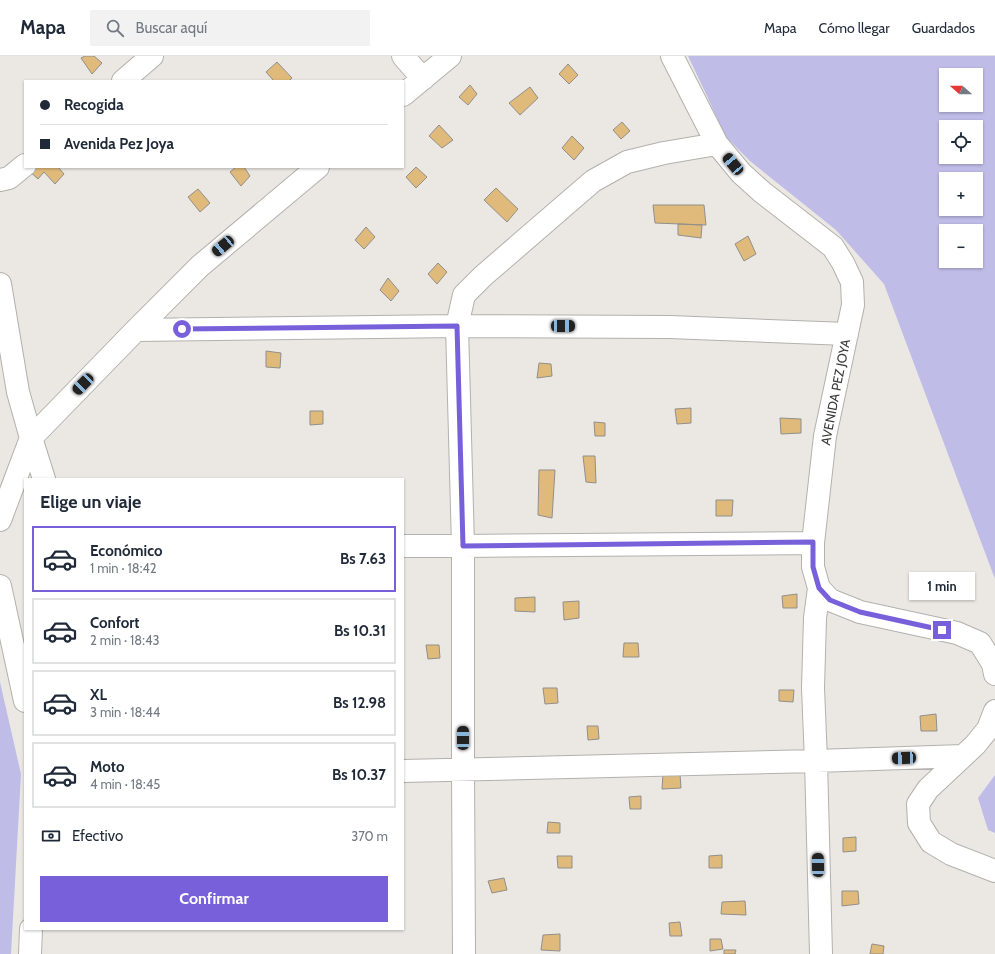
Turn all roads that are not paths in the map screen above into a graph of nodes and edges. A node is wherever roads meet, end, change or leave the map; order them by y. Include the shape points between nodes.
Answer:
1 (152, 56) edge
2 (403, 56) edge
3 (450, 56) edge
4 (672, 56) edge
5 (423, 79) junction
6 (124, 80) edge
7 (404, 94) edge
8 (717, 144) junction
9 (24, 166) edge
10 (317, 168) edge
11 (0, 180) edge
12 (0, 284) edge
13 (457, 326) junction
14 (136, 330) junction
15 (847, 334) junction
16 (31, 438) junction
17 (44, 478) edge
18 (0, 520) edge
19 (813, 542) junction
20 (404, 546) edge
21 (463, 546) junction
22 (0, 586) edge
23 (819, 588) junction
24 (995, 674) edge
25 (24, 696) edge
26 (995, 711) edge
27 (964, 756) junction
28 (816, 761) junction
29 (463, 770) junction
30 (404, 771) edge
31 (995, 871) edge
32 (31, 930) edge
33 (30, 954) edge
34 (464, 954) edge
35 (821, 954) edge

1 - 6 street
2 - 5 street
3 - 5 street
4 - 8 street, AVENIDA PEZ JOYA
5 - 7 street
8 - 13 street via 627,162 593,181 464,295
8 - 15 street, AVENIDA PEZ JOYA via 741,173 833,247 852,282 853,305
9 - 11 street via 9,178
10 - 14 street via 200,266
12 - 16 street via 18,392
13 - 14 street
13 - 15 street via 670,327
13 - 21 street
14 - 16 street
15 - 19 street, AVENIDA PEZ JOYA via 825,436
16 - 17 street
16 - 18 street
19 - 21 street
19 - 23 street, AVENIDA PEZ JOYA via 813,567
20 - 21 street
21 - 29 street
22 - 25 street
23 - 24 street via 830,600 860,612 957,633 980,643 993,664
23 - 28 street via 815,618 813,688
26 - 27 street via 988,729
27 - 28 street
27 - 31 street via 928,789 918,804 919,822 932,842 951,854
28 - 29 street
28 - 35 street
29 - 30 street
29 - 34 street
32 - 33 street

